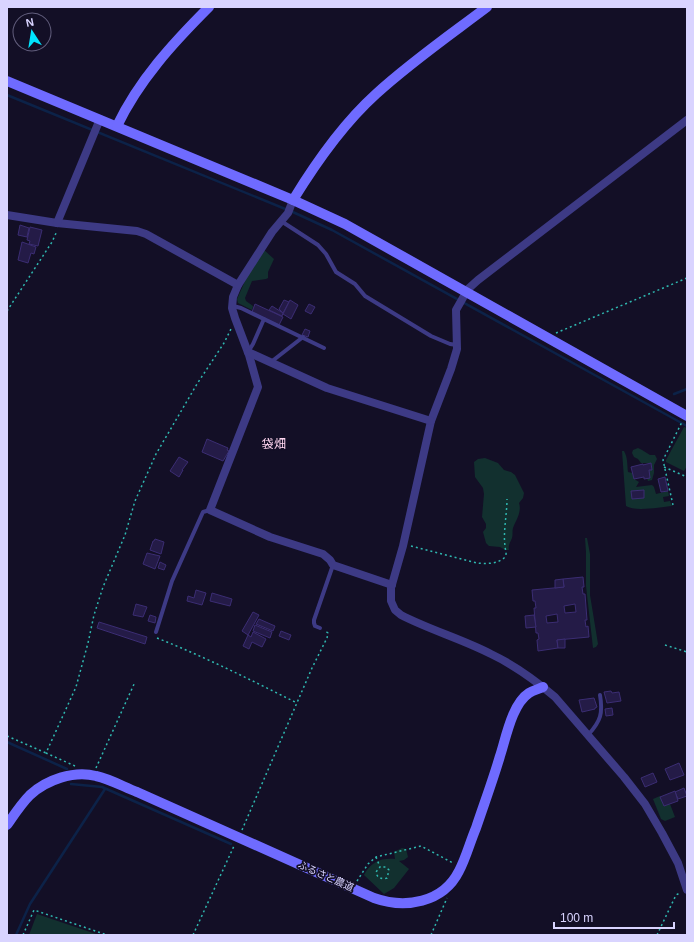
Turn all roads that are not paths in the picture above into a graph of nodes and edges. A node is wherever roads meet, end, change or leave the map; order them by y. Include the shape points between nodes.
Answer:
1 (209, 7) edge
2 (487, 7) edge
3 (7, 81) edge
4 (687, 120) edge
5 (117, 126) junction
6 (97, 127) junction
7 (290, 207) junction
8 (7, 215) edge
9 (281, 221) junction
10 (59, 224) junction
11 (238, 285) junction
12 (463, 298) junction
13 (233, 306) junction
14 (264, 319) junction
15 (303, 337) junction
16 (457, 345) junction
17 (324, 348) dead end
18 (248, 352) junction
19 (271, 362) junction
20 (684, 420) edge
21 (431, 421) junction
22 (210, 510) junction
23 (333, 565) junction
24 (392, 585) junction
25 (320, 628) road end
26 (156, 632) road end
27 (543, 687) junction
28 (600, 695) dead end
29 (588, 735) junction
30 (7, 825) edge
31 (685, 890) edge

1 - 5 street via 159,60 135,92
2 - 7 street via 375,94 350,121 303,183
3 - 6 street
4 - 12 street via 478,280
5 - 6 street
5 - 7 street
6 - 10 street
7 - 9 street
7 - 12 street via 345,224
8 - 10 street
9 - 11 street via 263,244
9 - 16 lane via 318,245 336,272 355,284 365,296 431,336
10 - 11 street via 129,230 146,234
11 - 13 street via 233,297
12 - 16 street via 456,310
12 - 20 street via 545,337
13 - 14 lane
13 - 18 street
14 - 15 lane
14 - 18 lane
15 - 17 lane
15 - 19 lane
16 - 21 street via 451,369
18 - 19 street
18 - 22 street via 258,387
19 - 21 street via 327,388
21 - 24 street
22 - 23 street via 270,537 323,554
22 - 26 lane via 203,512 174,575
23 - 24 street
23 - 25 lane via 314,620 315,626
24 - 27 street via 391,601 401,615 490,653
27 - 29 street
27 - 30 street, ふるさと農道 via 529,693 517,707 462,867 445,888 431,898 415,903 382,901 137,792 89,775 63,777 44,785 29,796
28 - 29 lane via 600,717
29 - 31 street via 645,804 675,857

